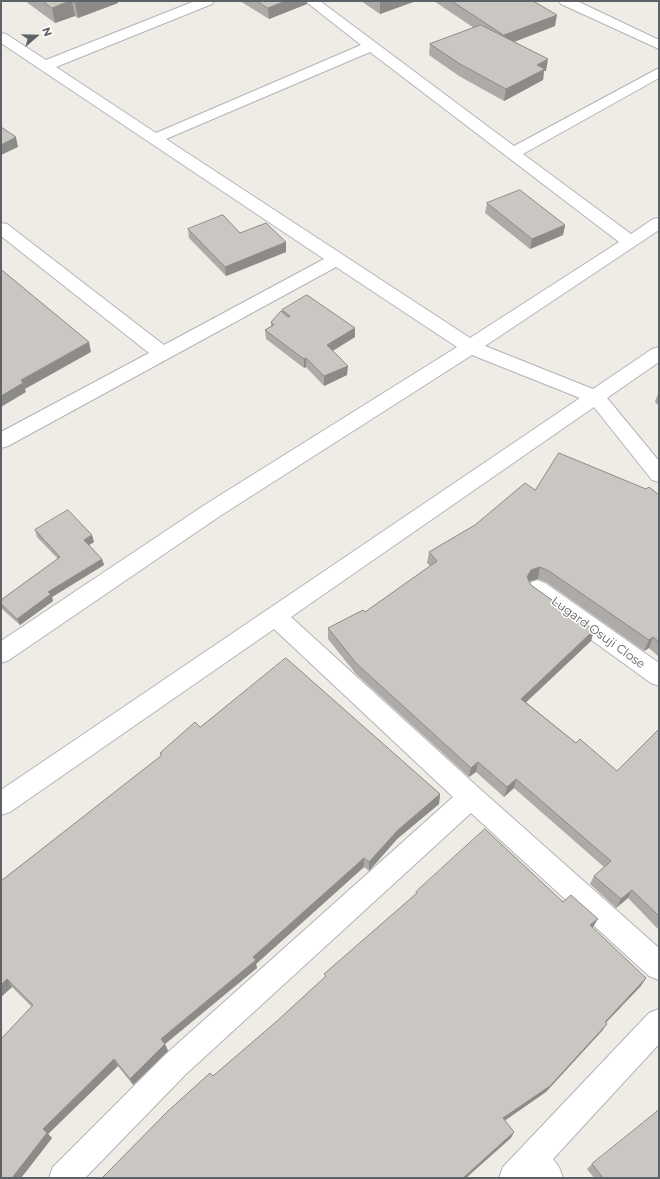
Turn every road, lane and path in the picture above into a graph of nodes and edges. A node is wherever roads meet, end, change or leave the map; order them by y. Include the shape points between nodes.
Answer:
1 (207, 1) edge
2 (312, 1) edge
3 (566, 1) edge
4 (3, 40) edge
5 (659, 45) edge
6 (371, 46) junction
7 (44, 66) junction
8 (659, 72) edge
9 (154, 139) junction
10 (513, 153) junction
11 (659, 223) edge
12 (1, 228) edge
13 (629, 241) junction
14 (337, 260) junction
15 (470, 347) junction
16 (659, 353) edge
17 (163, 354) junction
18 (596, 397) junction
19 (1, 441) edge
20 (659, 475) edge
21 (537, 589) edge
22 (275, 616) junction
23 (1, 653) edge
24 (659, 676) edge
25 (471, 797) junction
26 (1, 804) edge
27 (659, 966) edge
28 (659, 1023) edge
29 (532, 1171) edge
30 (64, 1178) edge

1 - 7 street
2 - 6 street
3 - 5 street
4 - 7 street
6 - 9 street
6 - 10 street
7 - 9 street
8 - 10 street
9 - 14 street
10 - 13 street
11 - 13 street
12 - 17 street
13 - 15 street
14 - 15 street
14 - 17 street
15 - 18 street
15 - 23 street via 213,510
16 - 18 street
17 - 19 street
18 - 20 street
18 - 22 street
21 - 24 street, Lugard Osuji Close
22 - 25 street
22 - 26 street
25 - 27 street
25 - 30 street via 176,1064
28 - 29 street

